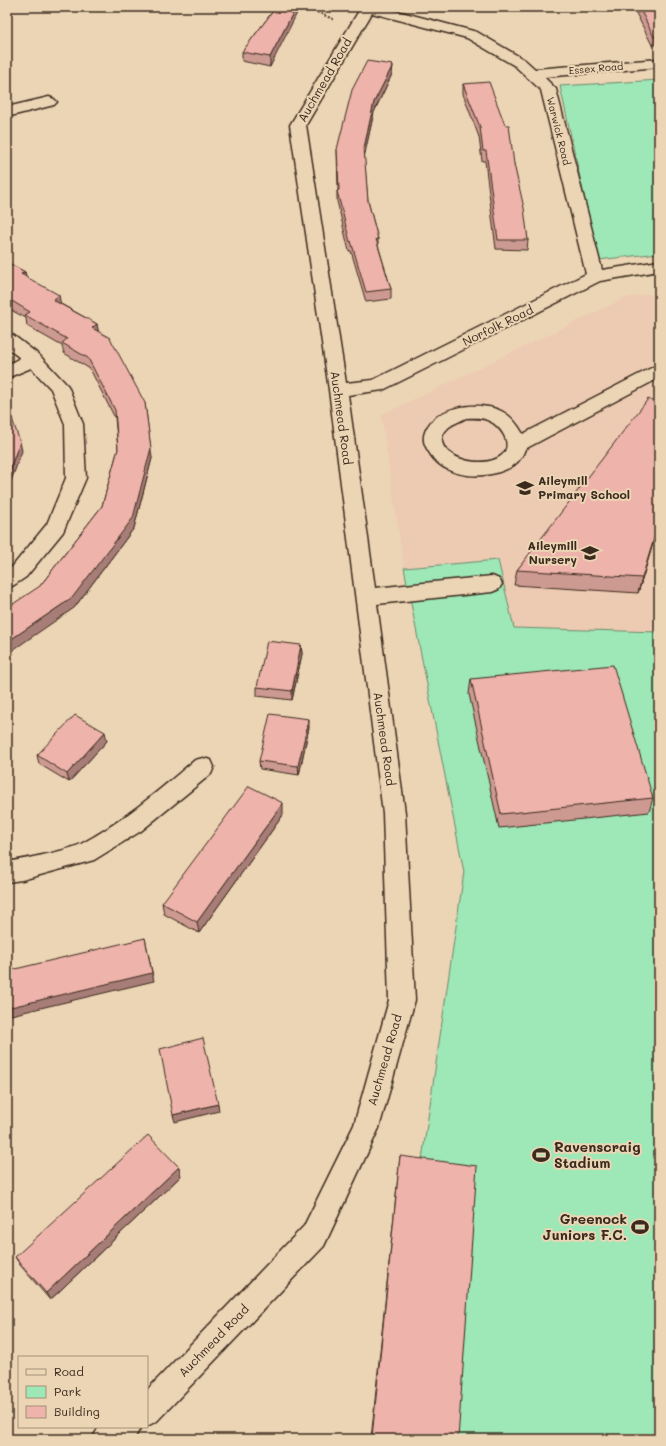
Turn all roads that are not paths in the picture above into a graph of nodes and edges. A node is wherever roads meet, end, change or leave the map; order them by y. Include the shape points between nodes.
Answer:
1 (367, 7) edge
2 (659, 63) edge
3 (532, 74) junction
4 (49, 102) dead end
5 (7, 112) edge
6 (659, 266) edge
7 (595, 276) junction
8 (7, 339) edge
9 (33, 359) junction
10 (659, 370) edge
11 (7, 372) edge
12 (338, 390) junction
13 (517, 445) dead end
14 (7, 580) edge
15 (492, 584) dead end
16 (365, 597) junction
17 (203, 767) dead end
18 (7, 872) edge
19 (148, 1410) edge
20 (124, 1428) edge
21 (107, 1439) edge

1 - 3 street, Warwick Road via 472,35 520,63
1 - 12 street, Auchmead Road via 298,125
2 - 3 street, Essex Road
3 - 7 street, Warwick Road via 548,89
4 - 5 street
6 - 7 street, Norfolk Road
7 - 12 street, Norfolk Road via 377,386
8 - 9 street
9 - 11 street
9 - 14 street via 59,386 74,424 76,478 56,527 19,572
10 - 13 street
12 - 16 street, Auchmead Road
15 - 16 street
16 - 19 street, Auchmead Road via 394,812 402,1000 366,1128 314,1236
17 - 18 street via 133,824 86,853
20 - 21 street

